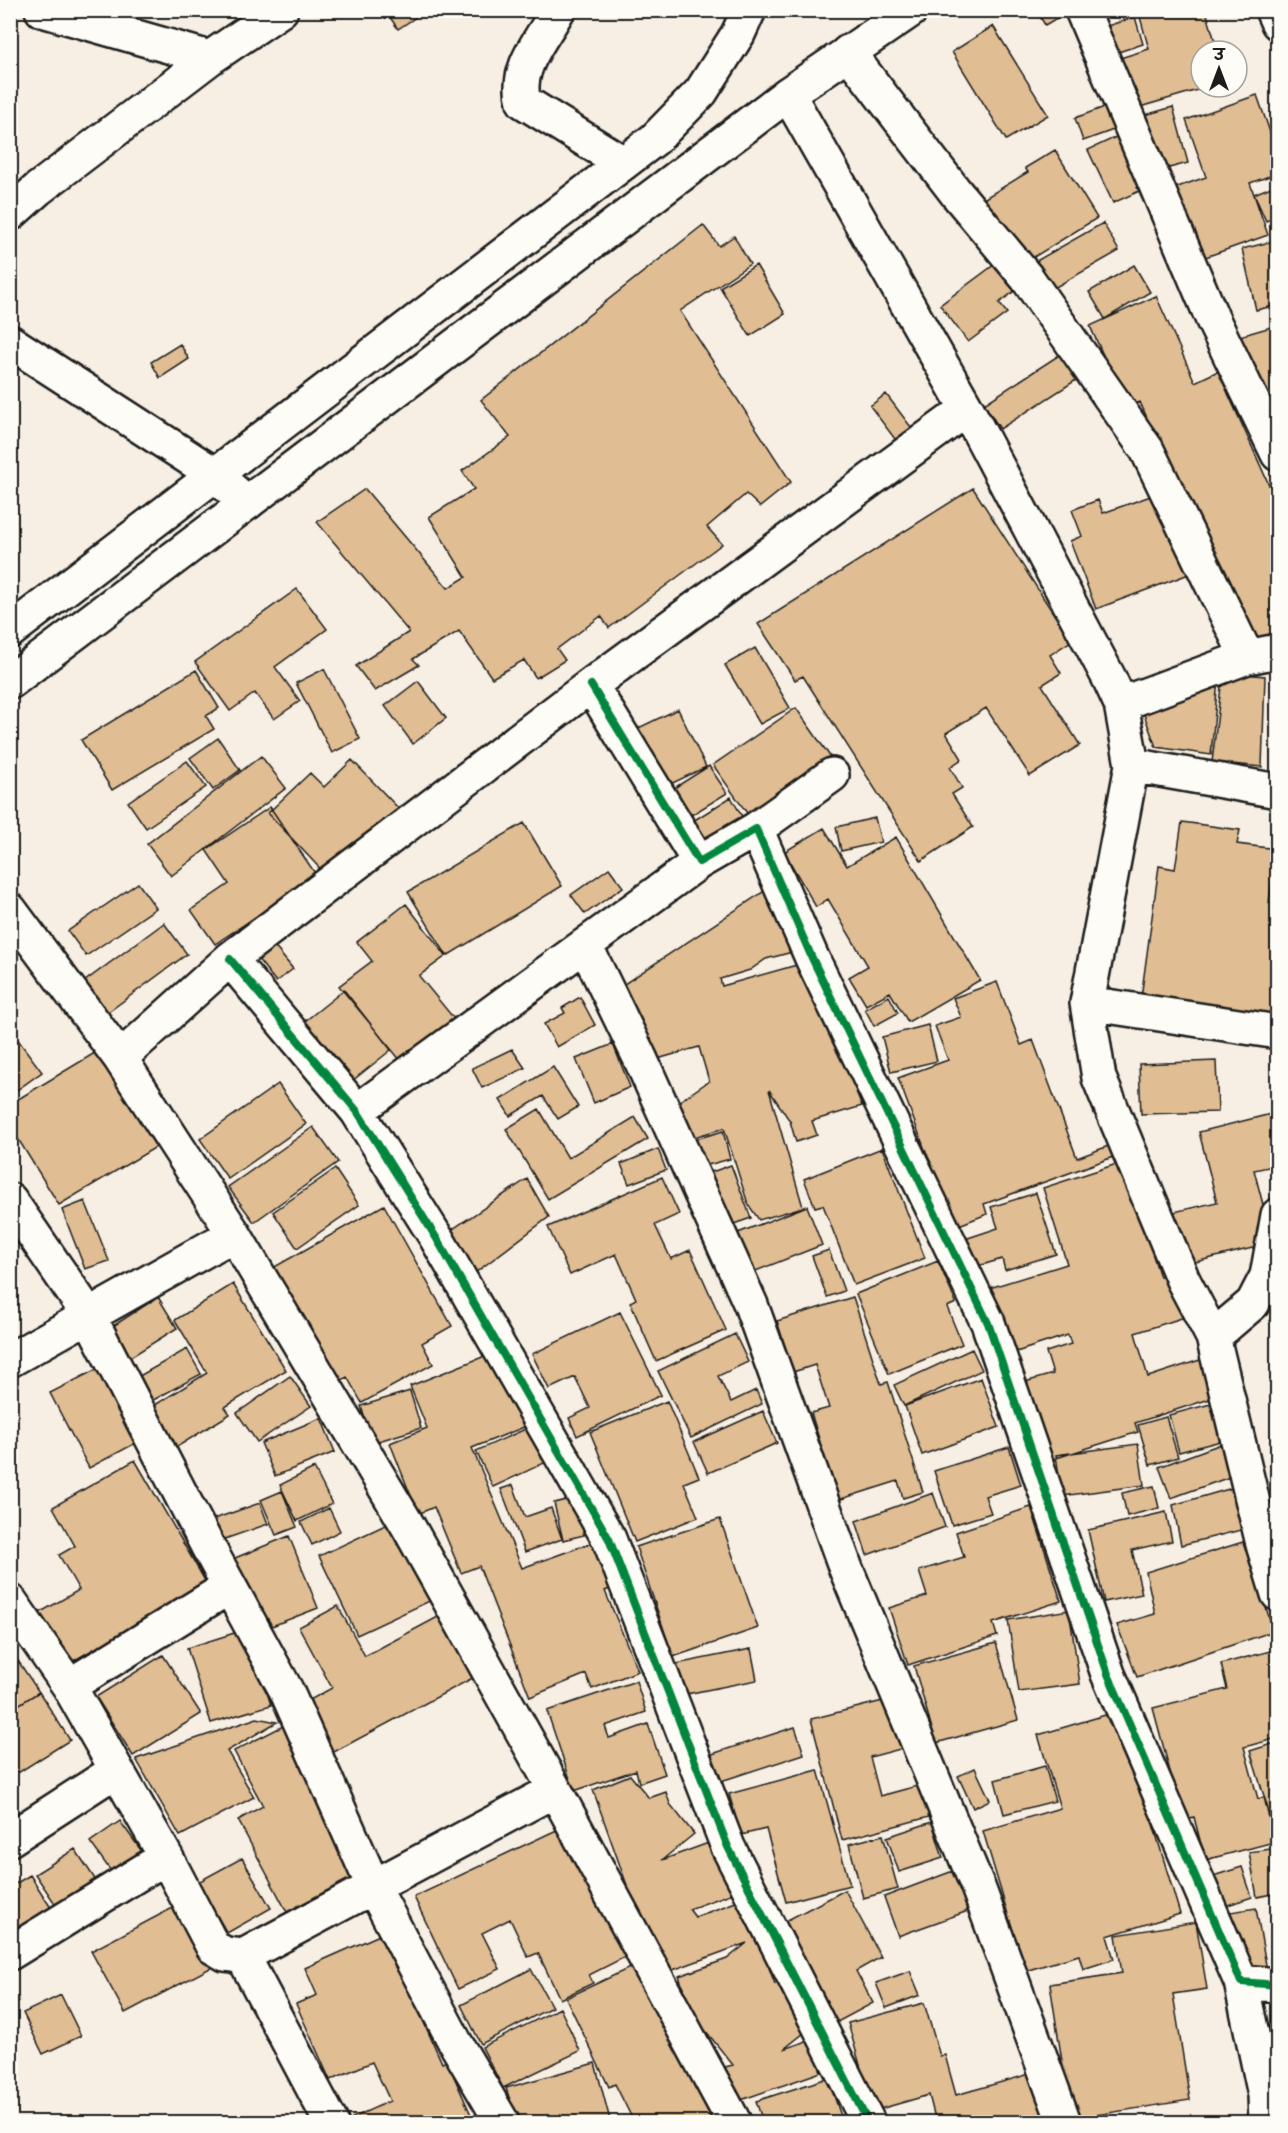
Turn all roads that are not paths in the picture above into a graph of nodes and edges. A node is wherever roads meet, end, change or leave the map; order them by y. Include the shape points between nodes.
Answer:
1 (42, 10) edge
2 (281, 10) edge
3 (558, 10) edge
4 (749, 10) edge
5 (911, 10) edge
6 (1082, 10) edge
7 (1272, 10) edge
8 (1278, 23) edge
9 (243, 24) edge
10 (848, 52) junction
11 (210, 58) junction
12 (788, 94) junction
13 (623, 163) junction
14 (10, 214) edge
15 (10, 342) edge
16 (967, 409) junction
17 (1278, 454) edge
18 (214, 474) junction
19 (247, 503) junction
20 (10, 631) edge
21 (1262, 654) edge
22 (10, 682) edge
23 (591, 685) junction
24 (1120, 704) junction
25 (1132, 765) junction
26 (832, 775) dead end
27 (1278, 791) edge
28 (756, 829) junction
29 (699, 862) junction
30 (10, 910) edge
31 (585, 945) junction
32 (230, 959) junction
33 (1087, 1003) junction
34 (1278, 1032) edge
35 (120, 1058) junction
36 (357, 1111) junction
37 (10, 1200) edge
38 (1278, 1215) edge
39 (234, 1234) junction
40 (88, 1314) junction
41 (1213, 1337) junction
42 (10, 1360) edge
43 (229, 1587) junction
44 (1278, 1594) edge
45 (12, 1605) edge
46 (69, 1686) junction
47 (115, 1771) junction
48 (555, 1790) junction
49 (10, 1839) edge
50 (166, 1857) junction
51 (374, 1888) junction
52 (10, 1953) edge
53 (243, 1956) junction
54 (1241, 1982) junction
55 (1278, 1985) edge
56 (331, 2122) edge
57 (502, 2122) edge
58 (734, 2122) edge
59 (868, 2122) edge
60 (1064, 2122) edge
61 (1266, 2122) edge

1 - 11 street
2 - 9 street
3 - 13 street via 524,69 519,87 524,102
4 - 13 street via 701,92 655,139
5 - 10 street
6 - 17 street via 1213,320
7 - 8 street
9 - 11 street
10 - 12 street
10 - 21 street via 1027,279 1147,450
11 - 14 street
12 - 16 street
12 - 19 street
13 - 18 street
15 - 18 street
16 - 23 street
16 - 24 street
18 - 19 street
18 - 20 street
19 - 22 street
21 - 24 street
23 - 29 street
23 - 32 street
24 - 25 street
25 - 27 street
25 - 33 street
26 - 28 street
28 - 29 street
28 - 54 street via 812,958 988,1323 1108,1674
29 - 31 street
30 - 35 street
31 - 36 street
31 - 60 street via 751,1305 846,1569 978,1887
32 - 35 street
32 - 36 street
33 - 34 street
33 - 41 street via 1099,1078 1183,1280
35 - 39 street
36 - 59 street via 437,1239 609,1539 728,1847
37 - 40 street
38 - 41 street via 1267,1276 1253,1304
39 - 40 street
39 - 48 street via 408,1526
40 - 42 street
40 - 43 street
41 - 44 street
43 - 46 street
43 - 51 street via 286,1690
45 - 46 street
46 - 47 street
47 - 49 street
47 - 50 street
48 - 51 street
48 - 58 street
50 - 52 street
50 - 53 street via 213,1947 225,1954
51 - 53 street
51 - 57 street
53 - 56 street
54 - 55 street
54 - 61 street via 1265,2095

